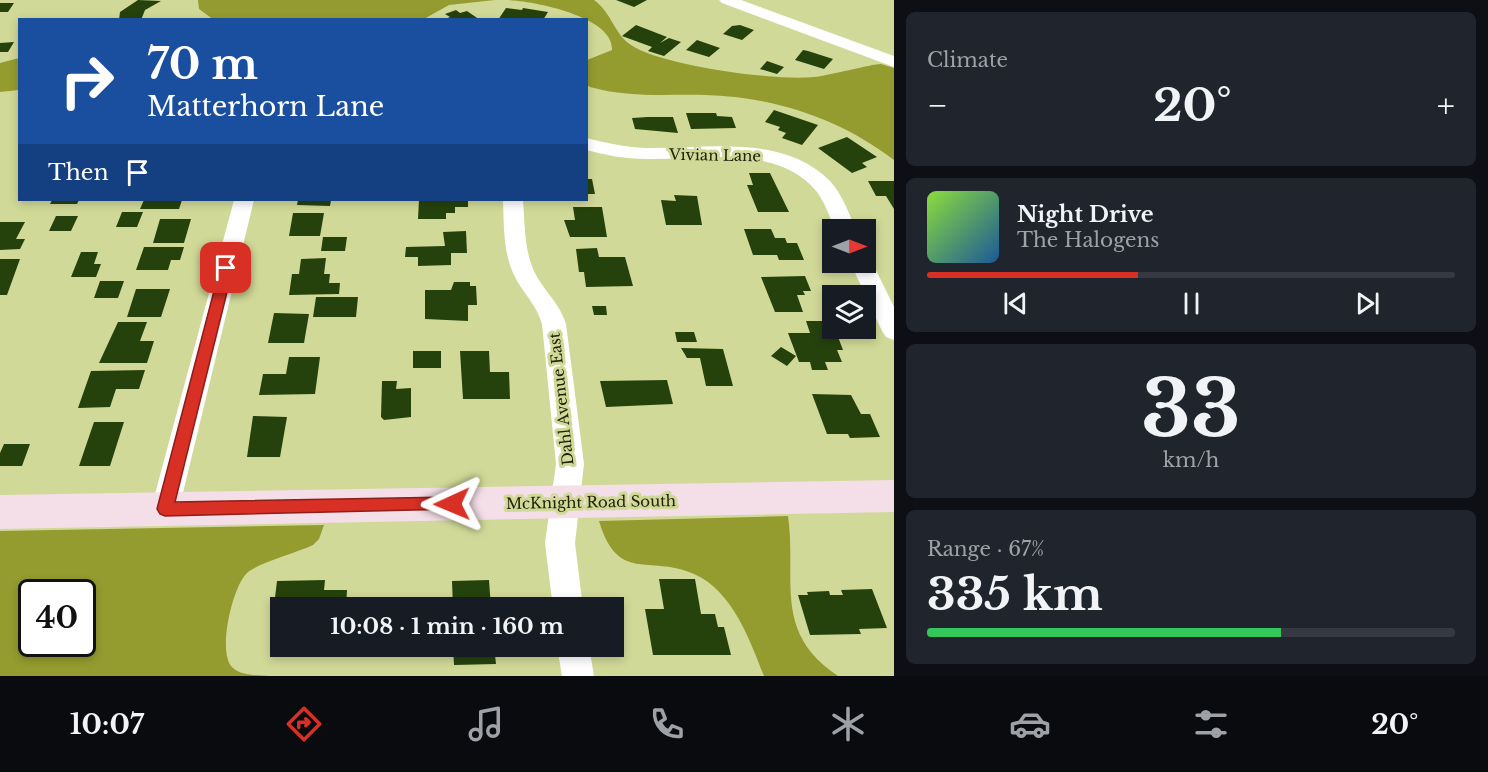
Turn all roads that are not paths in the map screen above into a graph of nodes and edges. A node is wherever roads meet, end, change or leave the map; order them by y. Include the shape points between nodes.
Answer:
1 (727, 0) edge
2 (894, 62) edge
3 (588, 145) edge
4 (244, 201) edge
5 (513, 201) edge
6 (840, 219) edge
7 (866, 273) edge
8 (894, 332) edge
9 (894, 496) edge
10 (565, 502) junction
11 (165, 509) junction
12 (0, 512) edge
13 (567, 597) edge
14 (575, 657) edge
15 (578, 676) edge

1 - 2 street
3 - 6 street, Vivian Lane via 618,153 742,153 778,159 805,171 823,186
4 - 11 street
5 - 10 street, Dahl Avenue East via 520,264 550,310 554,324 570,464
7 - 8 street
9 - 10 street, McKnight Road South
10 - 11 street, McKnight Road South
10 - 13 street, Dahl Avenue East via 560,543
11 - 12 street, McKnight Road South
14 - 15 street

